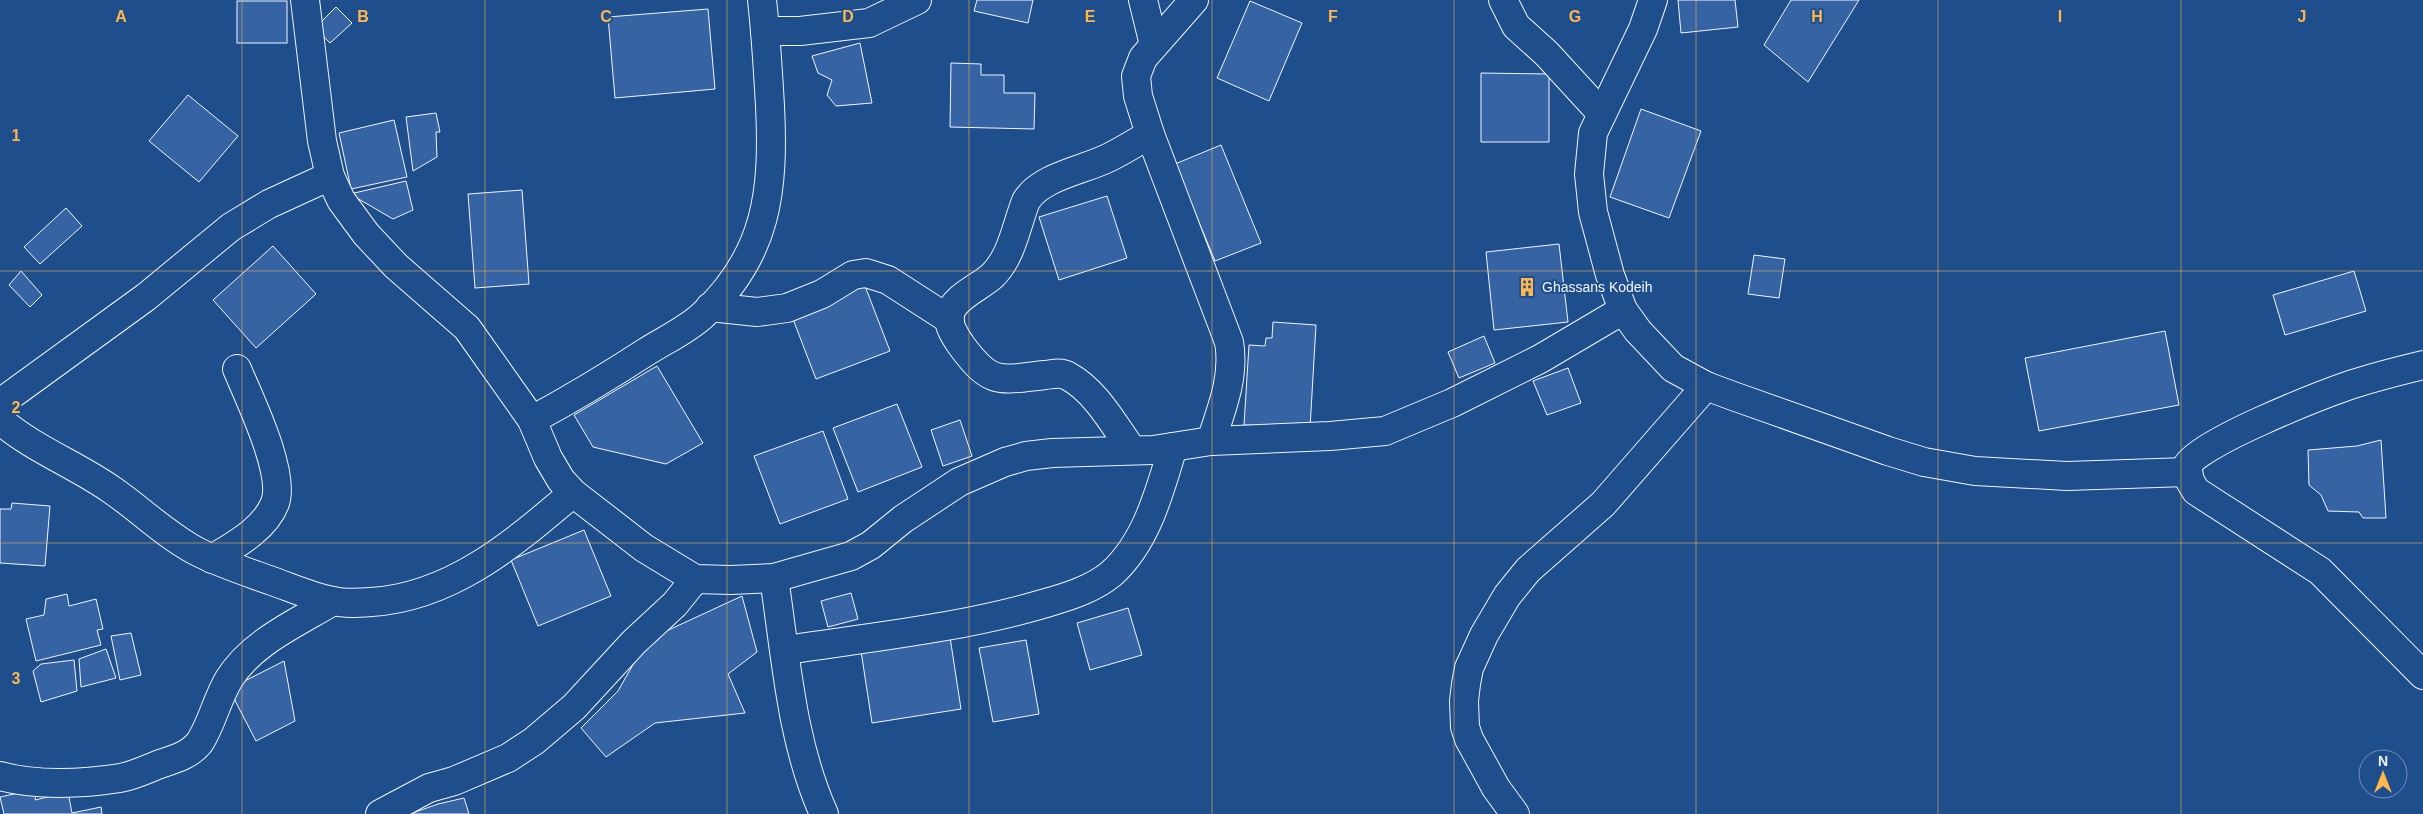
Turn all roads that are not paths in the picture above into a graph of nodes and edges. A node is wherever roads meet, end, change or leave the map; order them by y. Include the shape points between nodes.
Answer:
1 (305, 0) edge
2 (762, 0) edge
3 (917, 0) edge
4 (1143, 0) edge
5 (1194, 0) edge
6 (1503, 0) edge
7 (1653, 0) edge
8 (765, 31) junction
9 (1154, 45) junction
10 (1602, 114) junction
11 (1150, 134) junction
12 (330, 176) junction
13 (710, 307) junction
14 (1623, 310) junction
15 (950, 320) junction
16 (2423, 365) edge
17 (237, 369) dead end
18 (1706, 386) junction
19 (0, 403) edge
20 (0, 420) edge
21 (532, 420) junction
22 (1211, 441) junction
23 (1173, 446) junction
24 (1132, 450) junction
25 (2187, 472) junction
26 (573, 493) junction
27 (212, 558) junction
28 (774, 578) junction
29 (695, 579) junction
30 (333, 601) junction
31 (786, 650) junction
32 (2423, 674) edge
33 (0, 776) edge
34 (380, 814) edge
35 (824, 814) edge
36 (1515, 814) edge

1 - 12 street via 322,141
2 - 8 street
3 - 8 street via 869,23 800,31
4 - 9 street
5 - 9 street
6 - 10 street via 1516,26
7 - 10 street via 1643,29
8 - 13 street via 772,151 768,198 746,260 728,289
9 - 11 street via 1143,58 1136,76 1136,89
10 - 14 street via 1593,133 1589,174 1593,212
11 - 15 street via 1109,158 1031,191 1003,264 954,306
11 - 22 street via 1229,342 1232,360 1230,379
12 - 19 street via 269,204 231,227 146,297
12 - 21 street via 341,200 366,234 396,266 467,328
13 - 15 street via 757,312 787,308 822,294 853,276 866,273 888,280
13 - 21 street via 676,334 605,380
14 - 18 street via 1638,331 1674,368
14 - 22 street via 1540,359 1452,403 1385,431
15 - 24 street via 956,338 971,359 990,376 1010,380 1060,374 1078,382 1102,408
16 - 25 street via 2349,386 2259,423 2198,453 2189,462
17 - 27 street via 268,448 277,477 277,493 271,511 259,526 243,540
18 - 25 street via 1888,451 1975,472 2067,476
18 - 36 street via 1604,504 1528,570 1507,596 1477,652 1466,684 1466,727 1469,739 1496,788
20 - 27 street via 111,489 197,552
21 - 26 street via 548,458
22 - 23 street
23 - 24 street
23 - 31 street via 1152,511 1134,546 1110,574 1075,594 1008,613
24 - 28 street via 1052,453 1005,462 959,482 903,519 871,545 850,556
25 - 32 street via 2202,496 2320,571
26 - 29 street via 644,548
26 - 30 street via 500,552 435,588 381,601
27 - 30 street
28 - 29 street
28 - 31 street
29 - 34 street via 675,604 634,642 574,707 534,741 508,758 429,788
30 - 33 street via 252,652 228,682 200,742 180,758 122,778 39,781
31 - 35 street via 795,720 813,790

